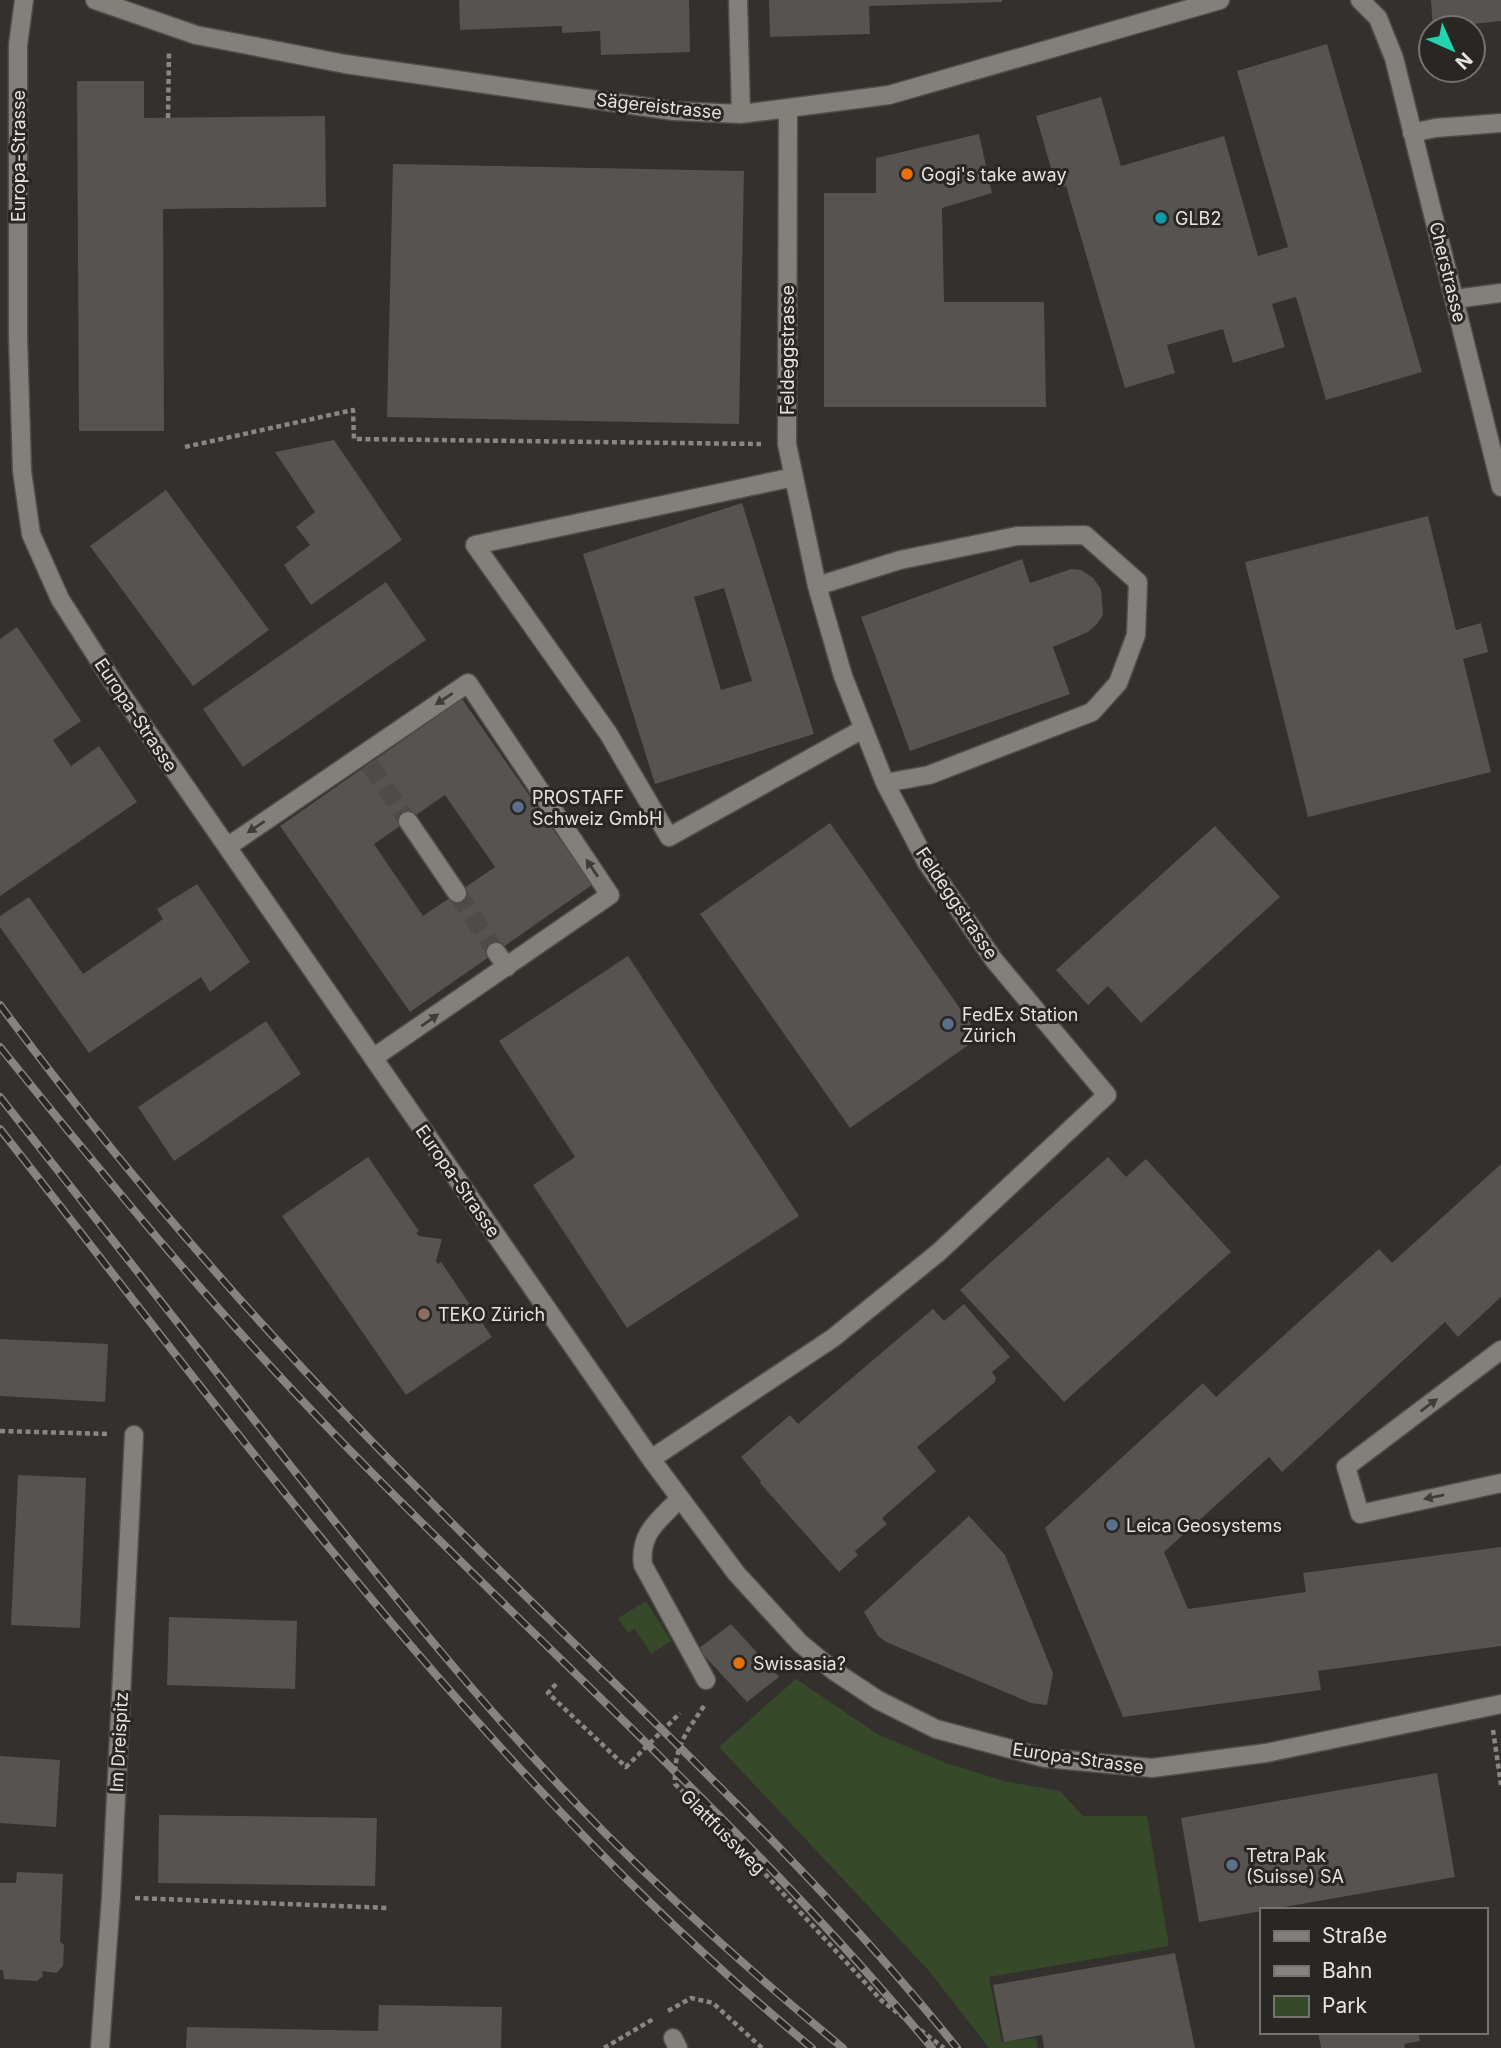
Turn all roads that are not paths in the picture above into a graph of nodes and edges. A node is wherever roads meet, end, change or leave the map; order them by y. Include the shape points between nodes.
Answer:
1 (24, 0) edge
2 (95, 0) edge
3 (738, 0) edge
4 (1220, 0) edge
5 (1360, 0) edge
6 (788, 109) junction
7 (741, 114) junction
8 (1501, 123) edge
9 (1412, 133) junction
10 (1501, 293) edge
11 (1455, 299) junction
12 (794, 478) junction
13 (1501, 486) edge
14 (817, 586) junction
15 (863, 729) junction
16 (885, 783) junction
17 (408, 821) tunnel mouth
18 (227, 847) junction
19 (457, 893) tunnel mouth
20 (373, 1058) junction
21 (1501, 1350) edge
22 (134, 1435) road end
23 (651, 1459) junction
24 (1501, 1483) edge
25 (680, 1498) junction
26 (706, 1680) road end
27 (1495, 1705) edge
28 (100, 2048) edge

1 - 18 street, Europa-Strasse via 18,45 18,337 22,471 31,534 60,599
2 - 7 street, Sägereistrasse via 196,35 332,62 674,111
3 - 7 street
4 - 6 street, Sägereistrasse via 889,95
5 - 9 street, Cherstrasse via 1378,18 1394,58
6 - 7 street, Sägereistrasse
6 - 12 street, Feldeggstrasse via 786,444
8 - 9 street
9 - 11 street, Cherstrasse
10 - 11 street
11 - 13 street, Cherstrasse
12 - 14 street, Feldeggstrasse
12 - 15 street via 475,545 608,733 669,837
14 - 15 street, Feldeggstrasse
14 - 16 street via 900,560 1017,536 1084,534 1138,582 1136,635 1118,683 1092,712 929,775
15 - 16 street, Feldeggstrasse
16 - 23 street, Feldeggstrasse via 928,863 995,960 1107,1095 939,1252 833,1338
17 - 19 street
18 - 20 street, Europa-Strasse
20 -> 18 street via 502,959 610,895 468,683 366,759
20 - 23 street, Europa-Strasse
24 -> 21 street via 1360,1514 1346,1467
22 - 28 street, Im Dreispitz
23 - 25 street, Europa-Strasse
25 - 26 street via 641,1546 643,1565
25 - 27 street, Europa-Strasse via 736,1573 800,1643 834,1671 877,1700 936,1729 995,1746 1045,1758 1152,1768 1266,1753

